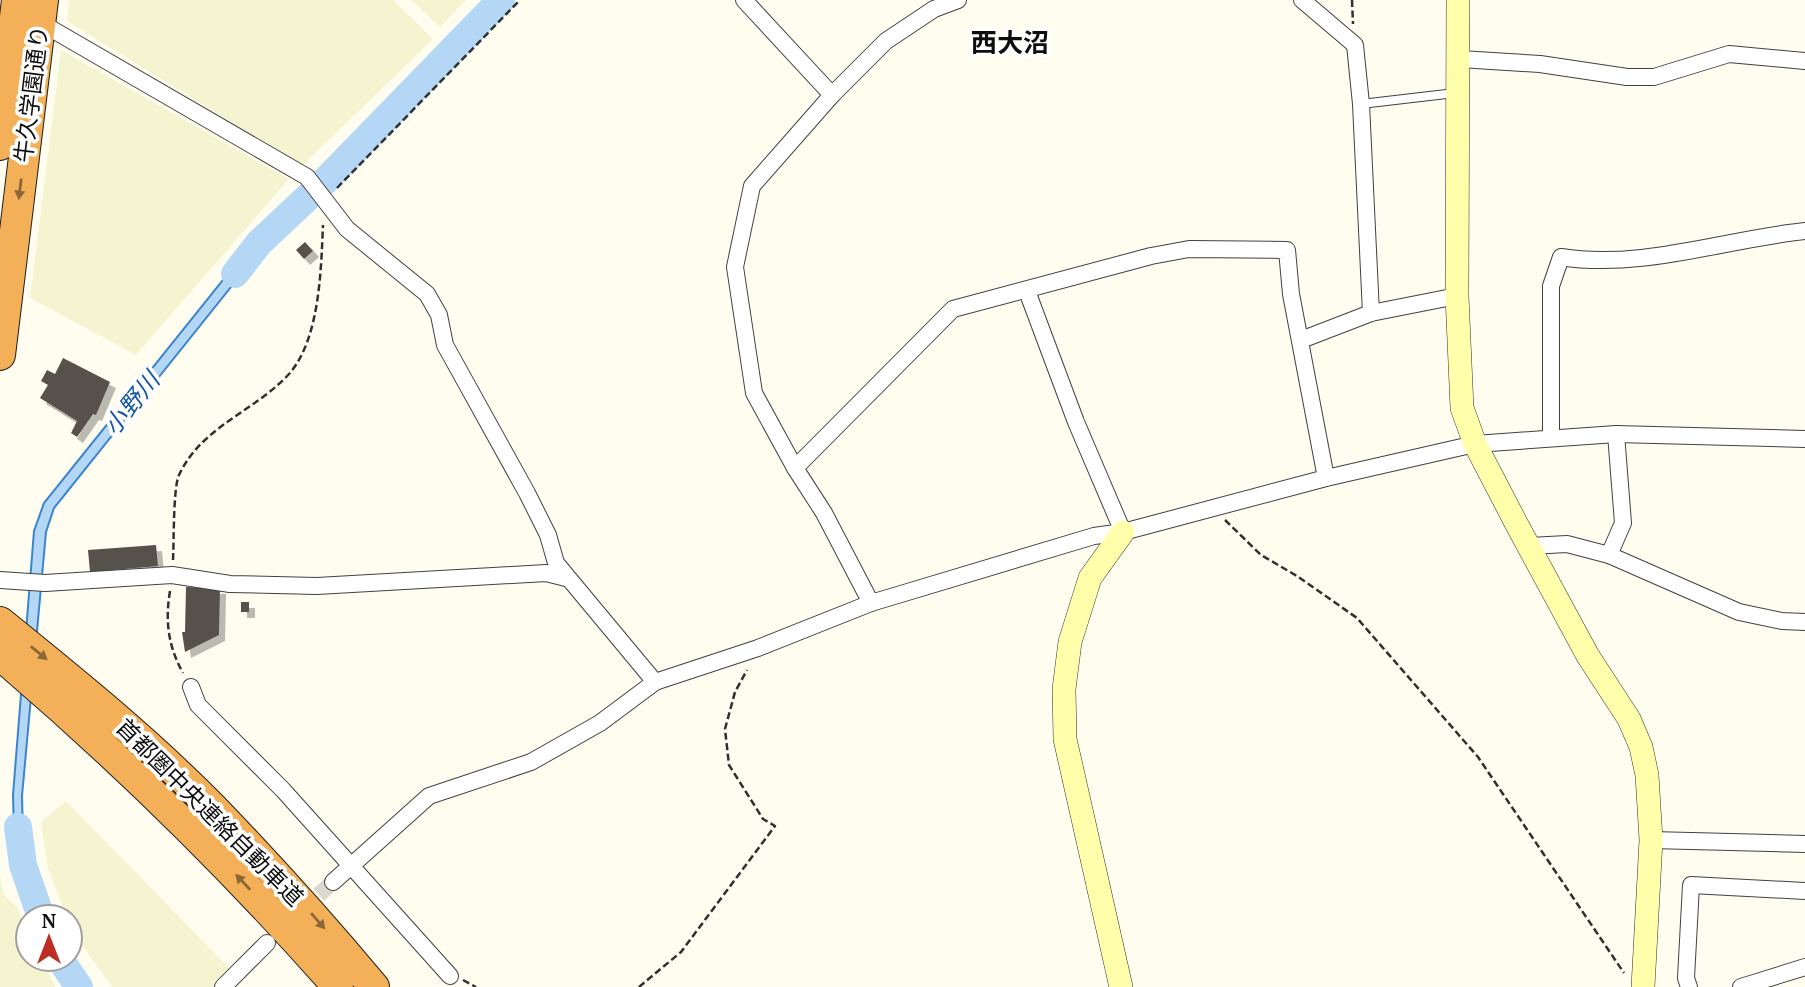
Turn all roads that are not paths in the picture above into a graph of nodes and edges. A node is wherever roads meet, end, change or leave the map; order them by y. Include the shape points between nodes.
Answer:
1 (744, 0) edge
2 (958, 0) edge
3 (1302, 0) edge
4 (1458, 0) edge
5 (932, 4) edge
6 (29, 7) edge
7 (1460, 59) junction
8 (1805, 61) edge
9 (1459, 93) junction
10 (832, 95) junction
11 (1361, 104) junction
12 (0, 145) edge
13 (1805, 231) edge
14 (1027, 291) junction
15 (1457, 296) junction
16 (1371, 313) junction
17 (1301, 340) junction
18 (0, 355) edge
19 (1616, 434) junction
20 (1551, 438) junction
21 (1805, 439) edge
22 (1475, 444) junction
23 (795, 468) junction
24 (1326, 478) junction
25 (1123, 532) junction
26 (1530, 546) junction
27 (1609, 555) junction
28 (566, 578) junction
29 (0, 580) edge
30 (871, 603) junction
31 (0, 622) edge
32 (1805, 622) edge
33 (0, 655) edge
34 (655, 682) junction
35 (191, 687) road end
36 (1651, 840) junction
37 (1805, 844) edge
38 (351, 865) junction
39 (332, 882) tunnel mouth
40 (1805, 891) edge
41 (267, 943) dead end
42 (1805, 967) edge
43 (450, 976) dead end
44 (1634, 981) edge
45 (223, 987) edge
46 (338, 987) edge
47 (374, 987) edge
48 (1121, 987) edge
49 (1689, 987) edge
50 (1741, 987) edge

1 - 10 street
2 - 5 street
3 - 11 street via 1355,45
4 - 7 street
5 - 10 street via 886,41
6 - 12 highway, 牛久学園通り
6 -> 18 highway, 牛久学園通り
6 - 28 street via 307,177 347,229 427,294 439,315 454,364 527,494
7 - 8 street via 1540,64 1627,77 1654,77 1729,54
7 - 9 street
9 - 11 lane
9 - 15 street
10 - 23 street via 752,186 735,267 754,393
11 - 16 street
13 - 20 street via 1634,257 1586,261 1561,257 1551,286
14 - 17 street via 1189,249 1287,250
14 - 23 street via 953,309
14 - 25 street
15 - 16 street
15 - 22 street via 1462,408
16 - 17 street
17 - 24 street
19 - 20 street
19 - 21 street
19 - 27 street via 1623,523
20 - 22 street
22 - 24 street
22 - 26 street
23 - 30 street
24 - 25 street
25 - 30 street via 1094,536
25 - 48 street via 1090,578 1070,642 1064,689 1065,739
26 - 27 street via 1567,544
26 - 36 street via 1642,747
27 - 32 street via 1739,612
28 - 29 street via 546,573 317,586 230,584 172,575 45,583
28 - 34 street
30 - 34 street
31 -> 47 highway, 首都圏中央連絡自動車道 via 77,684 212,807
46 -> 33 highway, 首都圏中央連絡自動車道 via 196,832
34 - 38 street via 600,723 531,762 429,796
35 - 38 street via 198,705
36 - 37 street
36 - 44 street
38 - 39 street
38 - 43 street
40 - 49 street via 1691,886
41 - 45 street
42 - 50 street

